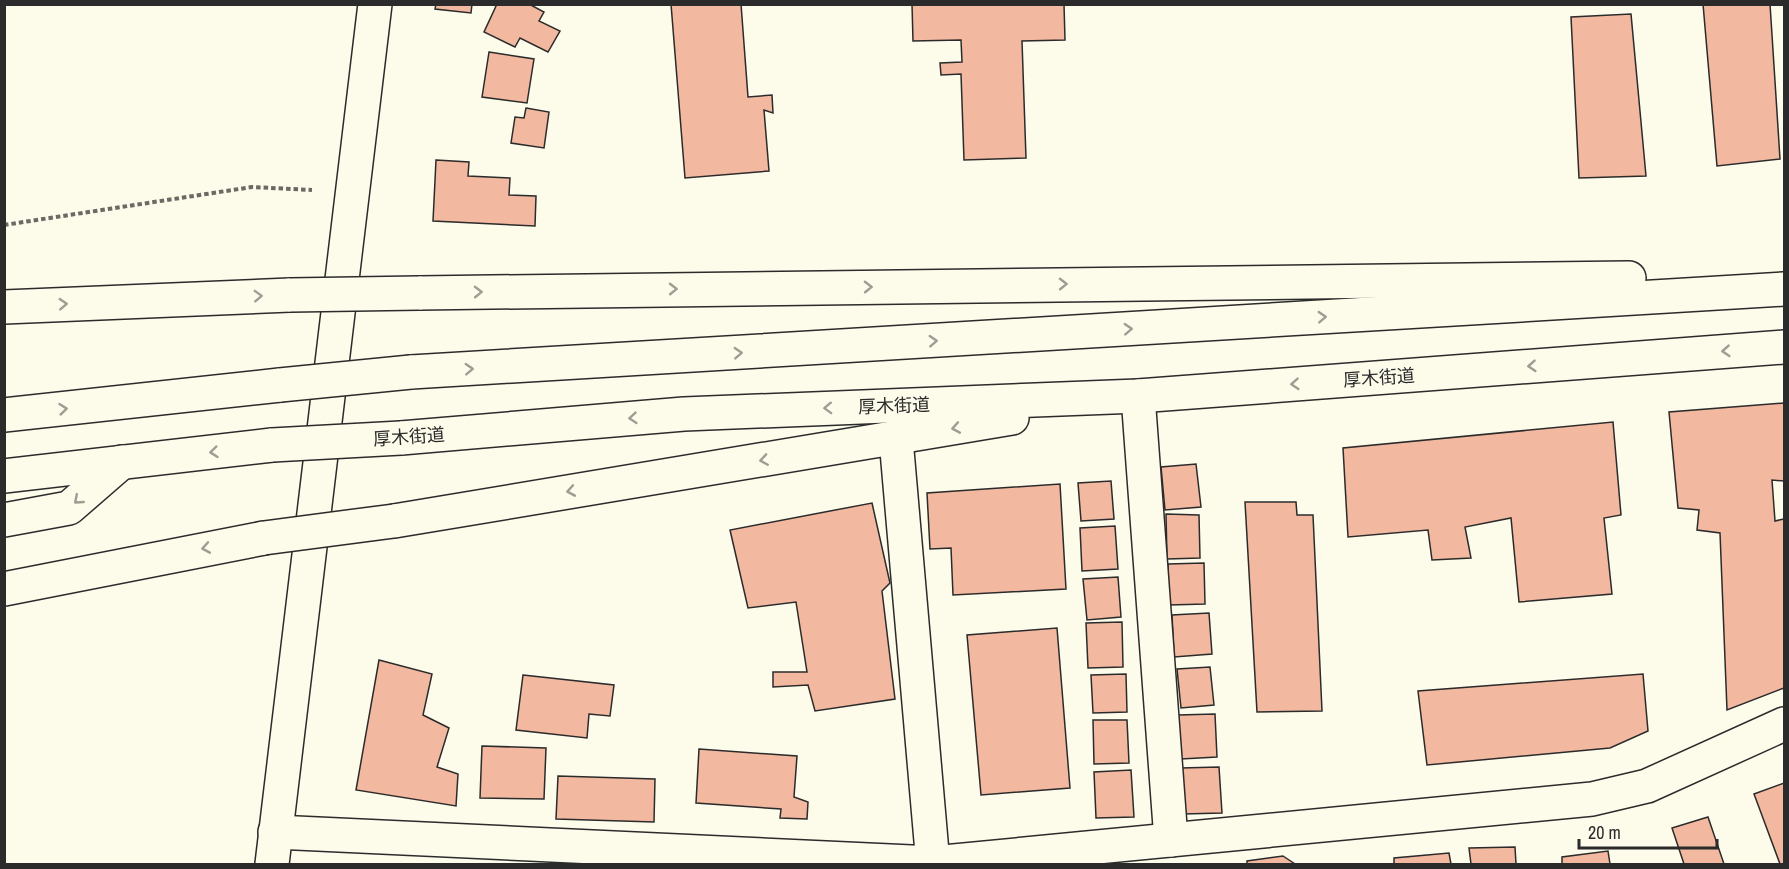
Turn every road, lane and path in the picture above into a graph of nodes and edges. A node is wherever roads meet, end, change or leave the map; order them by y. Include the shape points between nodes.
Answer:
1 (375, 4) edge
2 (315, 190) dead end
3 (4, 225) edge
4 (1785, 281) edge
5 (1785, 289) edge
6 (4, 307) edge
7 (1785, 347) edge
8 (1138, 396) junction
9 (4, 415) edge
10 (896, 439) junction
11 (122, 462) junction
12 (4, 476) edge
13 (4, 520) edge
14 (4, 589) edge
15 (1785, 724) edge
16 (274, 832) junction
17 (1171, 840) junction
18 (272, 864) edge
19 (933, 864) edge

1 - 16 main road
2 - 3 path via 252,188
6 -> 4 main road, bridge via 419,293 1619,278
9 -> 5 main road, bridge via 411,372
7 -> 8 main road, 厚木街道
8 -> 10 main road
8 -> 11 main road, 厚木街道, bridge via 684,414 272,446
8 - 17 main road
10 -> 14 main road, bridge via 394,521 264,538
10 - 19 main road
11 - 12 main road, 厚木街道
11 -> 13 main road via 69,508
15 - 17 main road via 1647,786 1592,799
16 - 18 main road
16 - 19 main road
17 - 19 main road

